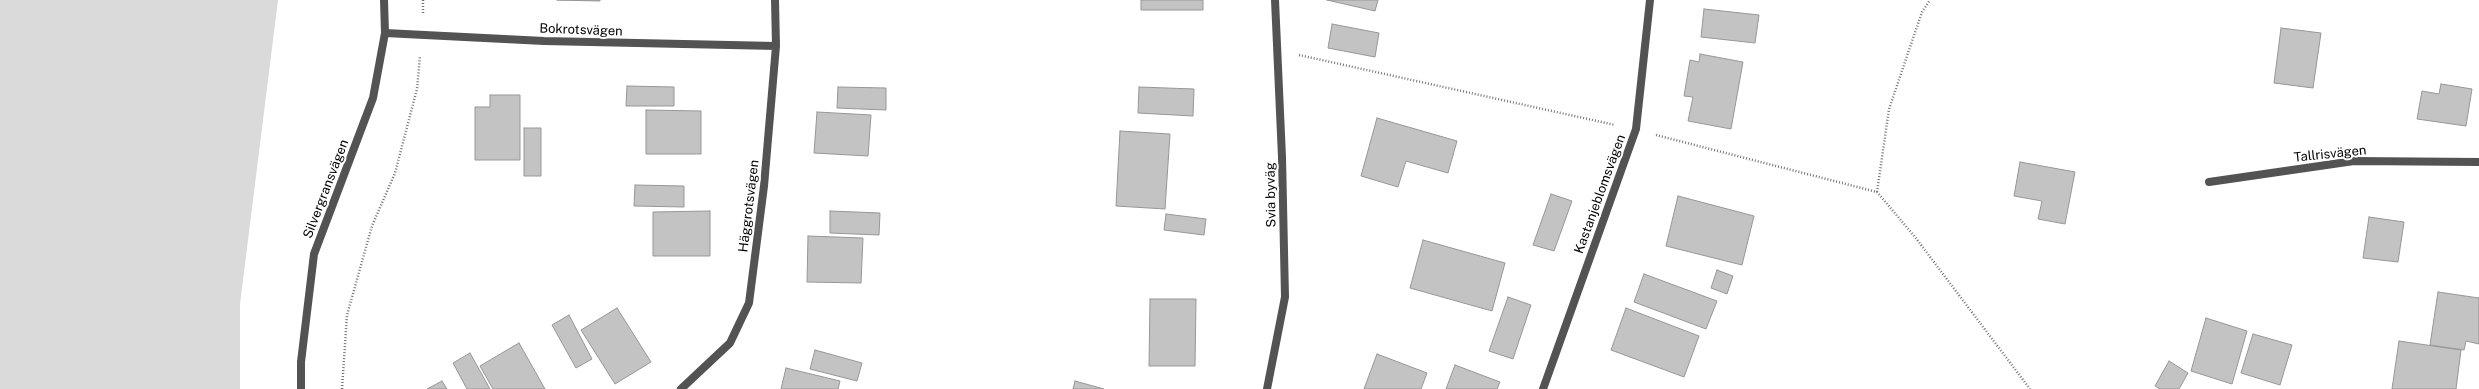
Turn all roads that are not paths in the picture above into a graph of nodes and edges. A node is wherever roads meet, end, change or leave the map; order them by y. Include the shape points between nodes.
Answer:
1 (384, 0) edge
2 (775, 0) edge
3 (1274, 0) edge
4 (1650, 0) edge
5 (385, 33) junction
6 (776, 46) junction
7 (2479, 162) edge
8 (2209, 182) dead end
9 (301, 389) edge
10 (681, 389) edge
11 (1268, 389) edge
12 (1543, 389) edge

1 - 5 street, Silvergransvägen
2 - 6 street, Häggrotsvägen
3 - 11 street, Svia byväg via 1282,157 1285,297
4 - 12 street, Kastanjeblomsvägen via 1636,130
5 - 6 street, Bokrotsvägen via 544,41
5 - 9 street, Silvergransvägen via 373,98 314,254 301,362
6 - 10 street, Häggrotsvägen via 764,186 749,303 730,343
7 - 8 street, Tallrisvägen via 2354,161

